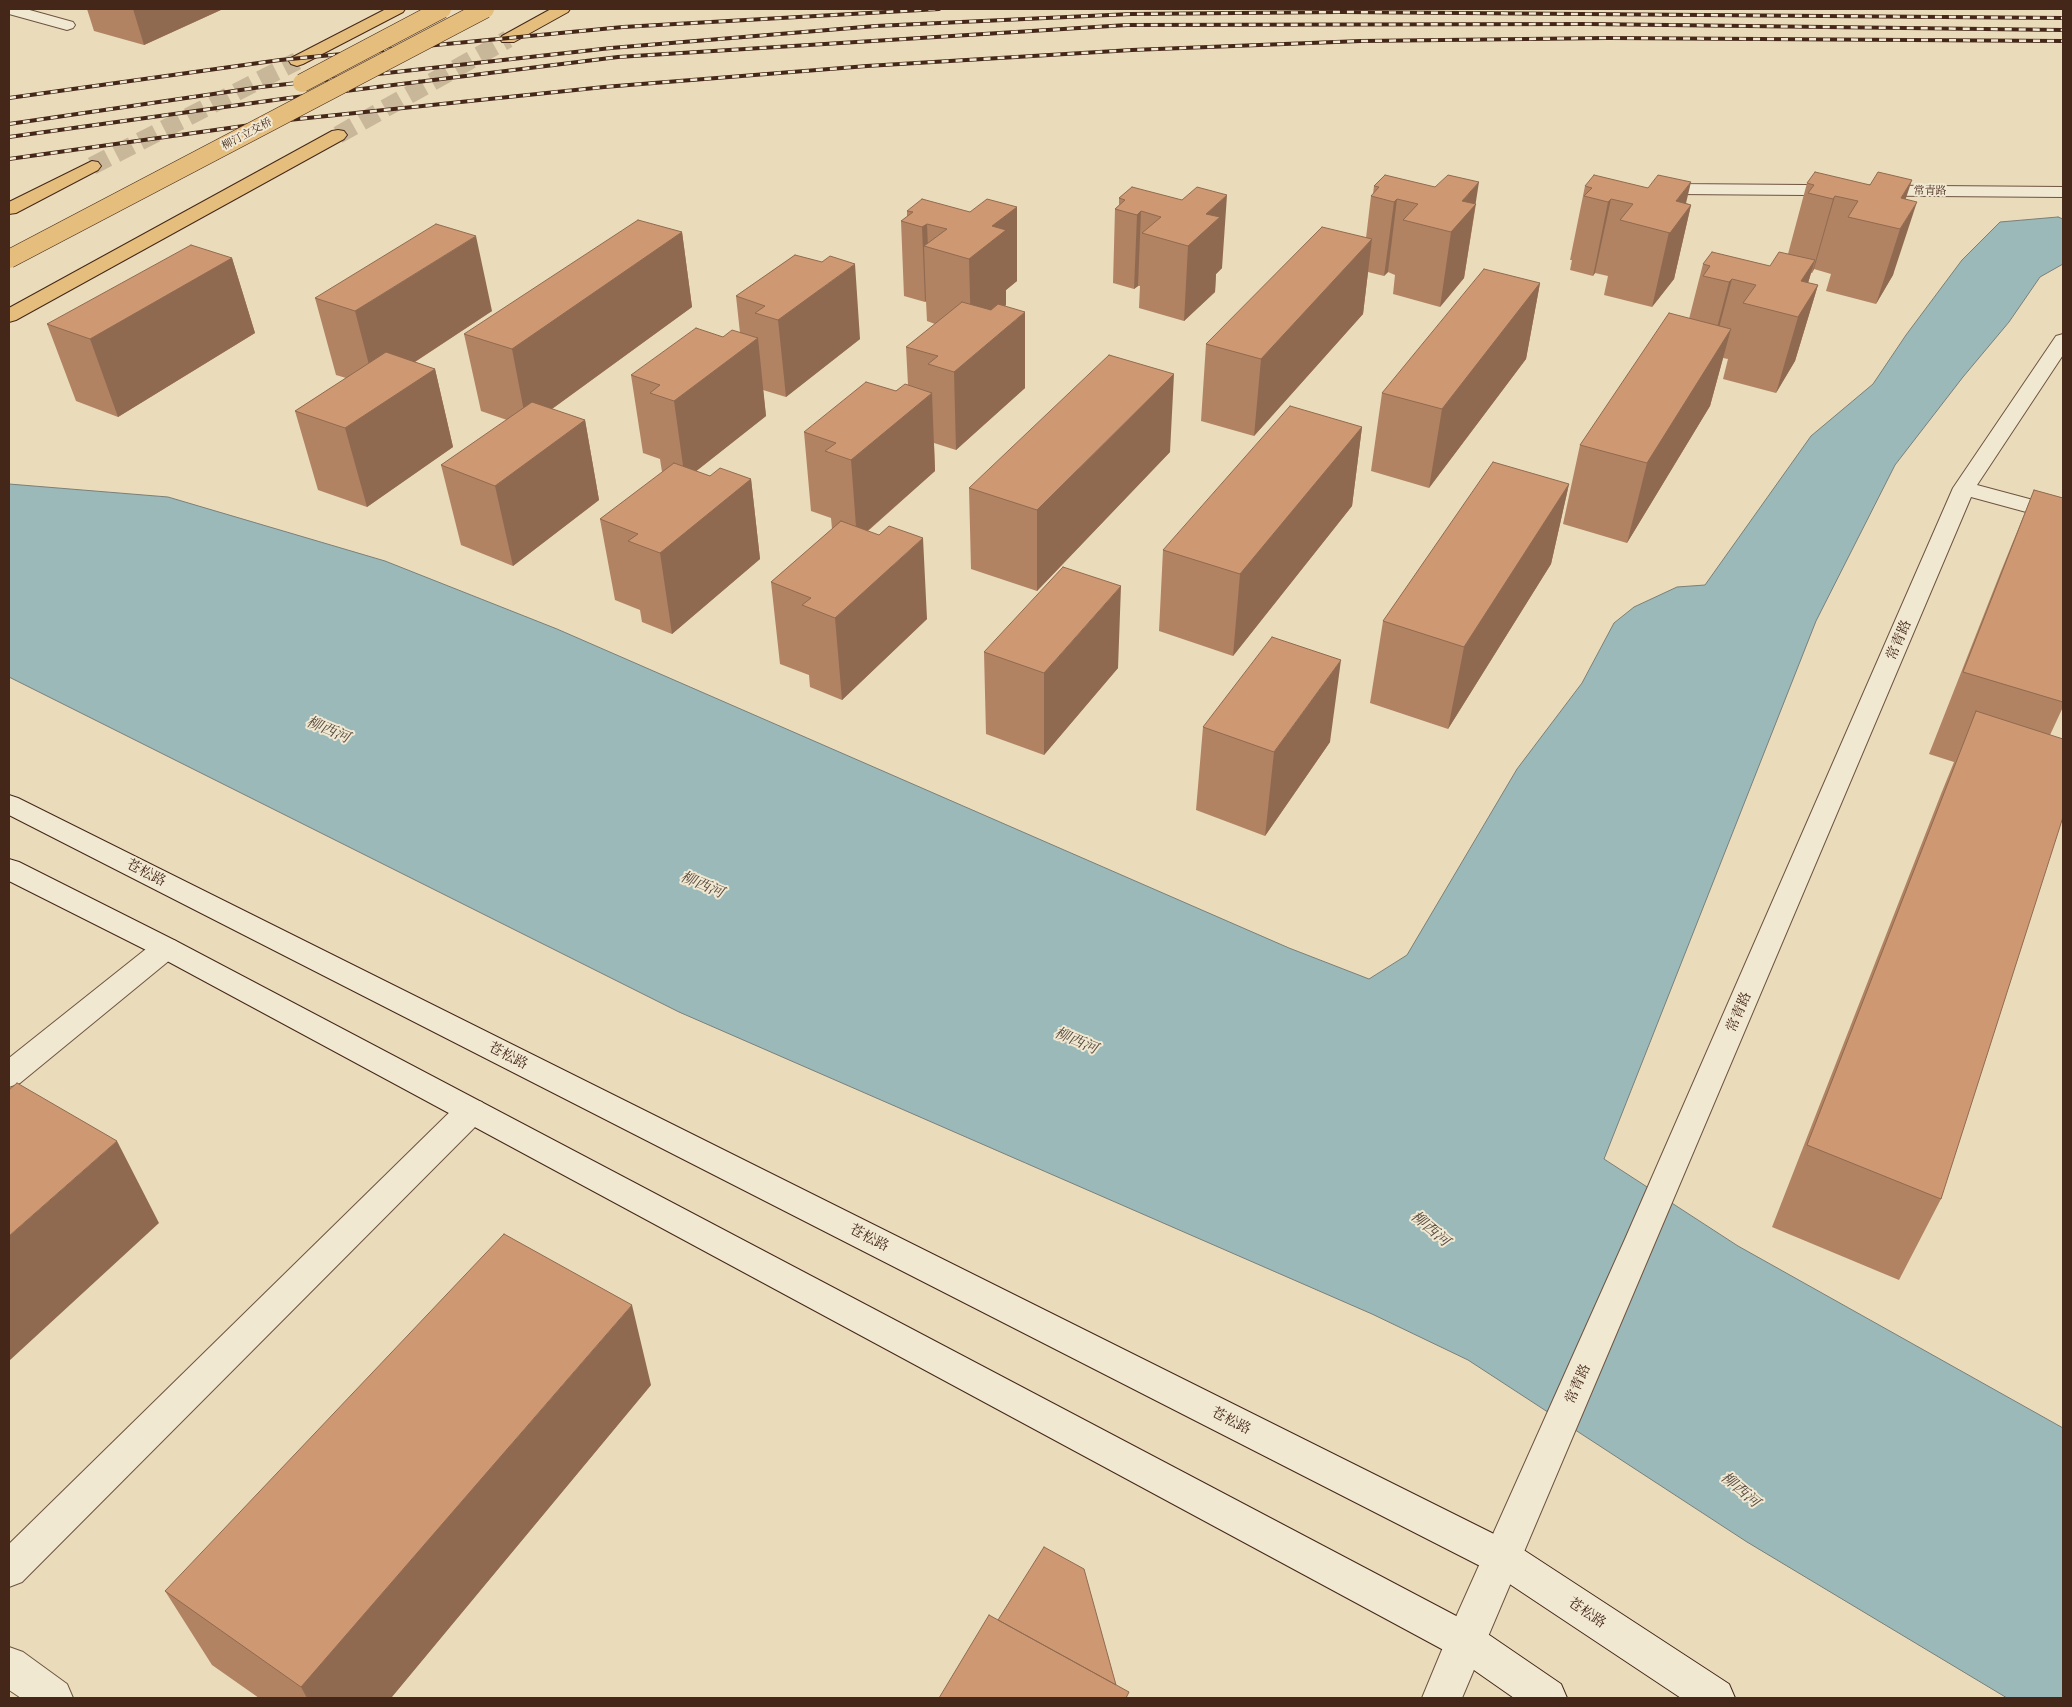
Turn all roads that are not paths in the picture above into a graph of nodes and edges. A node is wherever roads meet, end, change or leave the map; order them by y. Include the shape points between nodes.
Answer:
1 (9, 9) edge
2 (397, 9) edge
3 (442, 9) edge
4 (484, 9) edge
5 (562, 9) edge
6 (67, 25) dead end
7 (508, 39) tunnel mouth
8 (297, 61) tunnel mouth
9 (286, 92) dead end
10 (338, 135) tunnel mouth
11 (92, 166) tunnel mouth
12 (1677, 189) edge
13 (2063, 192) edge
14 (9, 210) edge
15 (9, 259) edge
16 (9, 316) edge
17 (2063, 340) edge
18 (1964, 488) junction
19 (2063, 515) edge
20 (9, 804) edge
21 (9, 869) edge
22 (166, 948) junction
23 (9, 1075) edge
24 (471, 1111) junction
25 (1503, 1558) junction
26 (9, 1569) edge
27 (1465, 1641) junction
28 (9, 1666) edge
29 (54, 1698) edge
30 (1442, 1698) edge
31 (1547, 1698) edge
32 (1715, 1698) edge

1 - 6 main road
2 - 8 main road
3 - 9 main road, bridge
4 - 15 main road, 柳汀立交桥, bridge
5 - 7 main road
10 - 16 main road
11 - 14 main road
12 - 13 main road, 常青路
17 - 18 main road, 常青路
18 - 19 main road
18 - 25 main road, 常青路
20 - 25 main road, 苍松路
21 - 22 main road
22 - 23 main road
22 - 24 main road
24 - 26 main road
24 - 27 main road
25 - 27 main road, 常青路
25 - 32 main road, 苍松路
27 - 30 main road, 常青路
27 - 31 main road
28 - 29 main road

